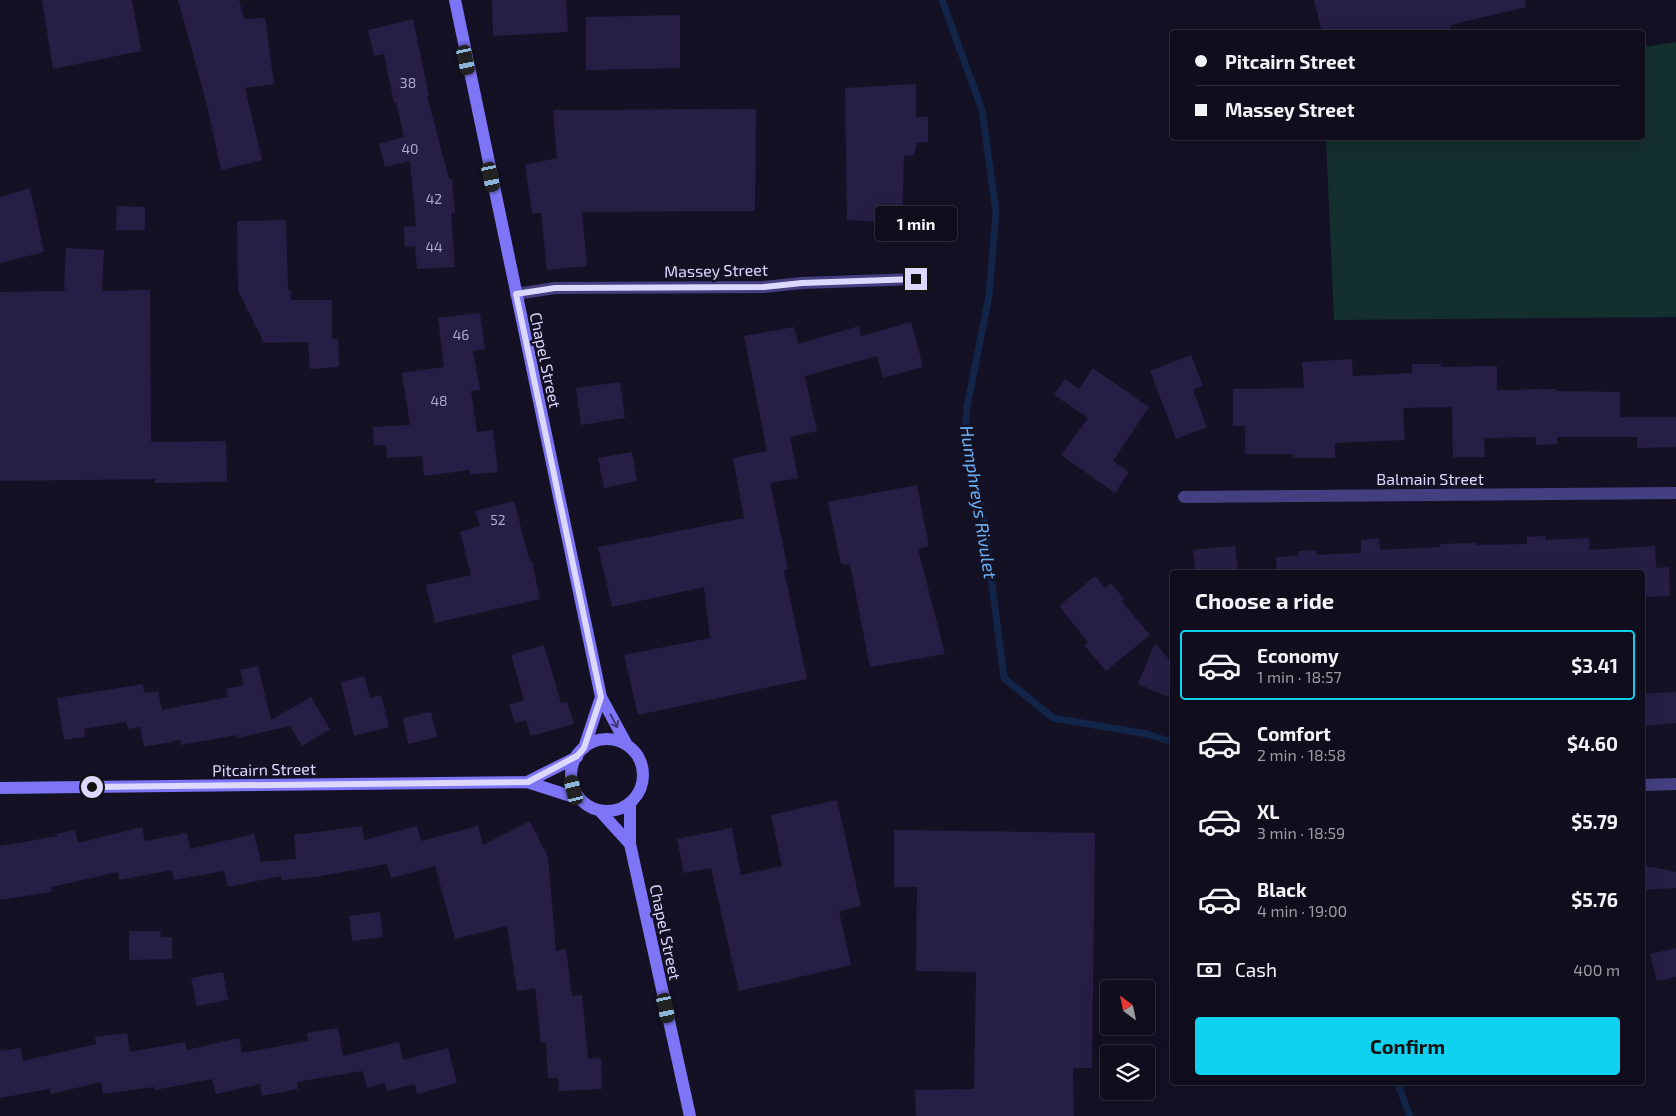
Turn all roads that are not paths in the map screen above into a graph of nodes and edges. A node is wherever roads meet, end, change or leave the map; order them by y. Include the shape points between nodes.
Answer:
1 (455, 0) edge
2 (916, 279) dead end
3 (516, 294) junction
4 (1676, 493) edge
5 (1184, 497) dead end
6 (601, 697) junction
7 (627, 745) junction
8 (580, 752) junction
9 (528, 782) junction
10 (1676, 784) edge
11 (1645, 785) edge
12 (0, 788) edge
13 (580, 800) junction
14 (630, 803) junction
15 (599, 810) junction
16 (630, 844) junction
17 (690, 1116) edge

1 - 3 street, Chapel Street
2 - 3 street, Massey Street via 764,287 555,288
3 - 6 street, Chapel Street
4 - 5 street, Balmain Street
6 -> 7 street, Chapel Street
6 - 8 street
7 - 8 street via 605,740
7 - 14 street via 638,757 643,773 638,794
8 - 9 street, Pitcairn Street
8 - 13 street via 572,767 571,779
9 - 12 street, Pitcairn Street
9 - 13 street, Pitcairn Street
10 - 11 street
13 - 15 street
14 - 15 street via 610,811
14 - 16 street, Chapel Street
15 - 16 street, Chapel Street
16 - 17 street, Chapel Street

